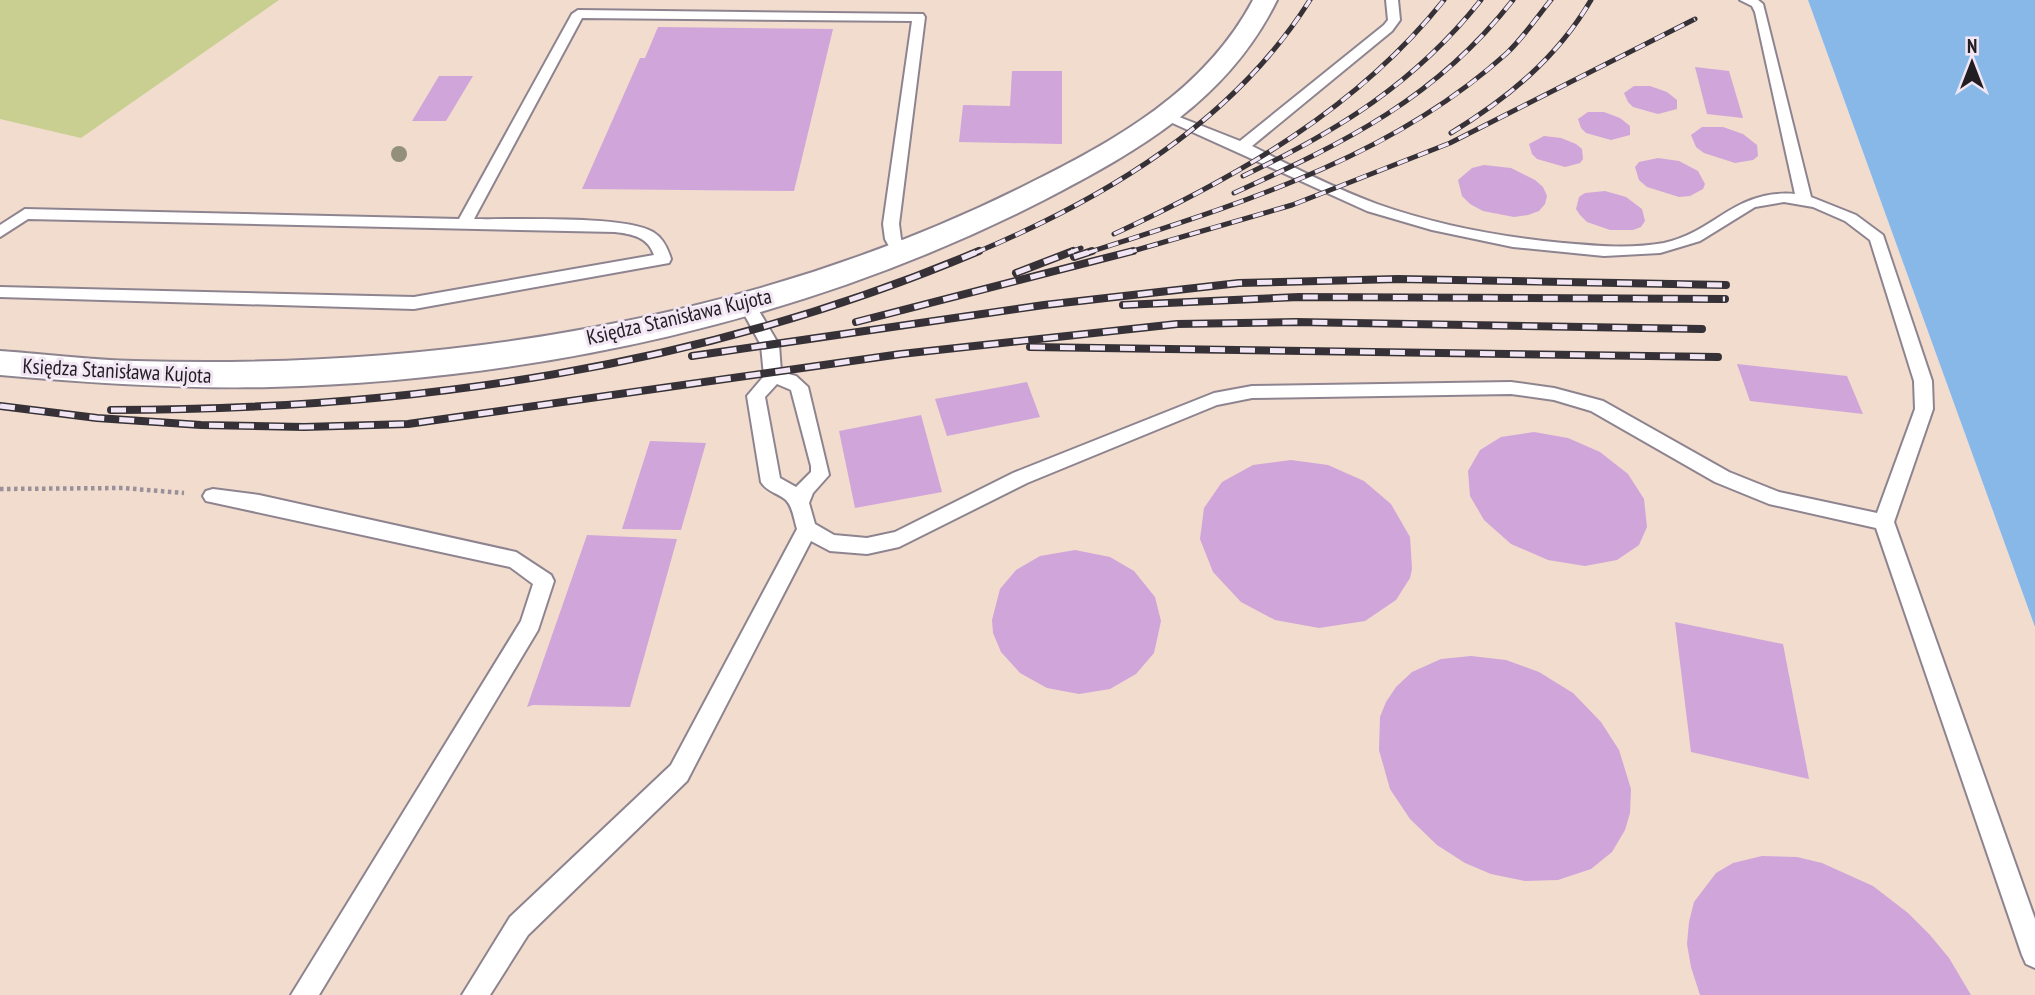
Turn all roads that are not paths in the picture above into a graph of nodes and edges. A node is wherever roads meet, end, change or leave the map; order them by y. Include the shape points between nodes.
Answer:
1 (1265, 0) edge
2 (1392, 0) edge
3 (1746, 0) edge
4 (1164, 116) junction
5 (1241, 146) junction
6 (1804, 200) junction
7 (464, 224) junction
8 (0, 232) edge
9 (901, 253) junction
10 (0, 292) edge
11 (746, 303) junction
12 (0, 363) edge
13 (773, 377) junction
14 (213, 496) road end
15 (799, 503) junction
16 (1884, 522) junction
17 (807, 528) junction
18 (2035, 955) edge
19 (304, 995) edge
20 (475, 995) edge

1 - 4 street, Księdza Stanisława Kujota via 1233,53
2 - 5 lane via 1394,20 1388,28
3 - 6 lane via 1757,4 1761,12
4 - 5 lane
4 - 9 street, Księdza Stanisława Kujota via 1058,182
5 - 6 lane via 1391,214 1507,242 1578,249 1664,248 1687,241 1751,204 1774,197
6 - 16 lane via 1835,209 1877,238 1923,381 1924,409
7 - 8 lane via 25,214
7 - 9 lane via 578,14 919,17 891,223 892,239
7 - 10 lane via 627,228 654,239 663,259 414,303
9 - 11 street, Księdza Stanisława Kujota
11 - 12 street, Księdza Stanisława Kujota via 542,348 356,370 164,376
11 - 13 lane via 770,345
13 - 15 lane via 756,396 771,482
13 - 15 lane via 799,387 820,466 820,475 805,489
14 - 19 lane via 516,560 544,581 531,624
15 - 17 lane
16 - 17 lane via 1776,499 1722,477 1597,406 1511,388 1252,392 1214,399 1020,478 899,539 867,546 830,543
16 - 18 lane
17 - 20 lane via 678,773 519,926

